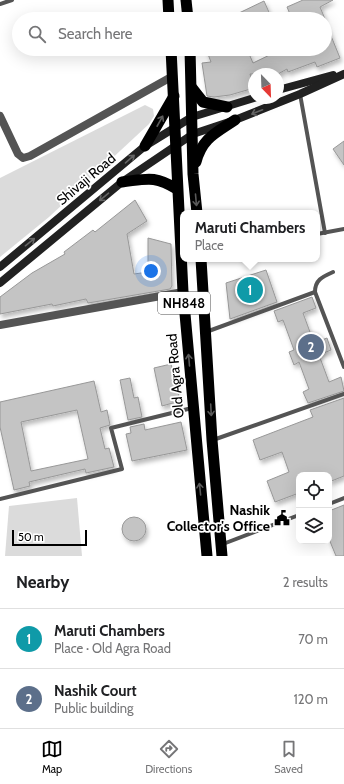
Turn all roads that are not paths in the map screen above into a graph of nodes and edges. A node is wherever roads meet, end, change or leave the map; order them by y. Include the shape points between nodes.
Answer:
1 (12, 0) edge
2 (168, 0) edge
3 (186, 0) edge
4 (0, 4) edge
5 (169, 12) edge
6 (187, 12) edge
7 (172, 56) edge
8 (190, 56) edge
9 (344, 73) edge
10 (173, 76) junction
11 (192, 88) junction
12 (284, 88) edge
13 (300, 94) junction
14 (174, 95) junction
15 (248, 100) edge
16 (227, 107) junction
17 (0, 116) edge
18 (192, 117) junction
19 (235, 120) junction
20 (175, 126) junction
21 (193, 134) junction
22 (176, 145) junction
23 (145, 146) junction
24 (193, 174) junction
25 (122, 182) junction
26 (177, 189) junction
27 (197, 210) edge
28 (344, 229) edge
29 (325, 233) junction
30 (320, 234) edge
31 (180, 240) edge
32 (181, 262) edge
33 (201, 262) edge
34 (0, 267) edge
35 (333, 272) dead end
36 (0, 283) edge
37 (183, 292) junction
38 (315, 292) junction
39 (0, 325) edge
40 (206, 332) junction
41 (344, 367) edge
42 (344, 394) edge
43 (192, 407) junction
44 (212, 440) junction
45 (344, 498) edge
46 (0, 499) edge
47 (332, 503) edge
48 (296, 516) edge
49 (222, 550) edge
50 (207, 556) edge

1 - 4 lane
2 - 5 highway
3 - 6 highway
7 - 10 highway, Old Agra Road / NH848
8 - 11 highway
9 - 12 main road
9 - 13 main road, Shivaji Road
10 - 14 highway, Old Agra Road / NH848
10 - 17 street via 24,158 18,154
11 - 16 highway via 203,102
11 - 18 highway
13 -> 19 main road, Shivaji Road
13 - 29 lane
14 - 20 highway, Old Agra Road / NH848
23 -> 14 highway
15 - 16 main road, Shivaji Road
16 - 18 main road, Shivaji Road
18 - 20 main road, Shivaji Road
18 - 21 highway
19 - 21 main road, Shivaji Road
19 - 24 highway via 202,145
20 - 22 highway, Old Agra Road / NH848
20 - 23 main road, Shivaji Road
21 - 22 main road, Shivaji Road
21 - 24 highway
22 - 25 main road, Shivaji Road
22 - 26 highway, Old Agra Road / NH848
34 -> 23 main road, Shivaji Road
24 -> 27 highway
25 - 26 highway via 154,178 163,180
25 -> 36 main road, Shivaji Road
26 - 31 highway, Old Agra Road / NH848
28 - 29 lane
29 - 30 lane
32 - 37 highway, Old Agra Road / NH848
33 - 40 highway, NH848
35 - 38 lane via 320,278 315,284
37 - 39 street
43 -> 37 highway, Old Agra Road / NH848
38 - 40 lane
38 - 41 lane
40 -> 44 highway, NH848
42 - 44 lane
43 - 46 lane via 112,428 122,469
50 -> 43 highway, Old Agra Road / NH848
44 - 49 highway, NH848
45 - 47 lane
48 - 49 lane

